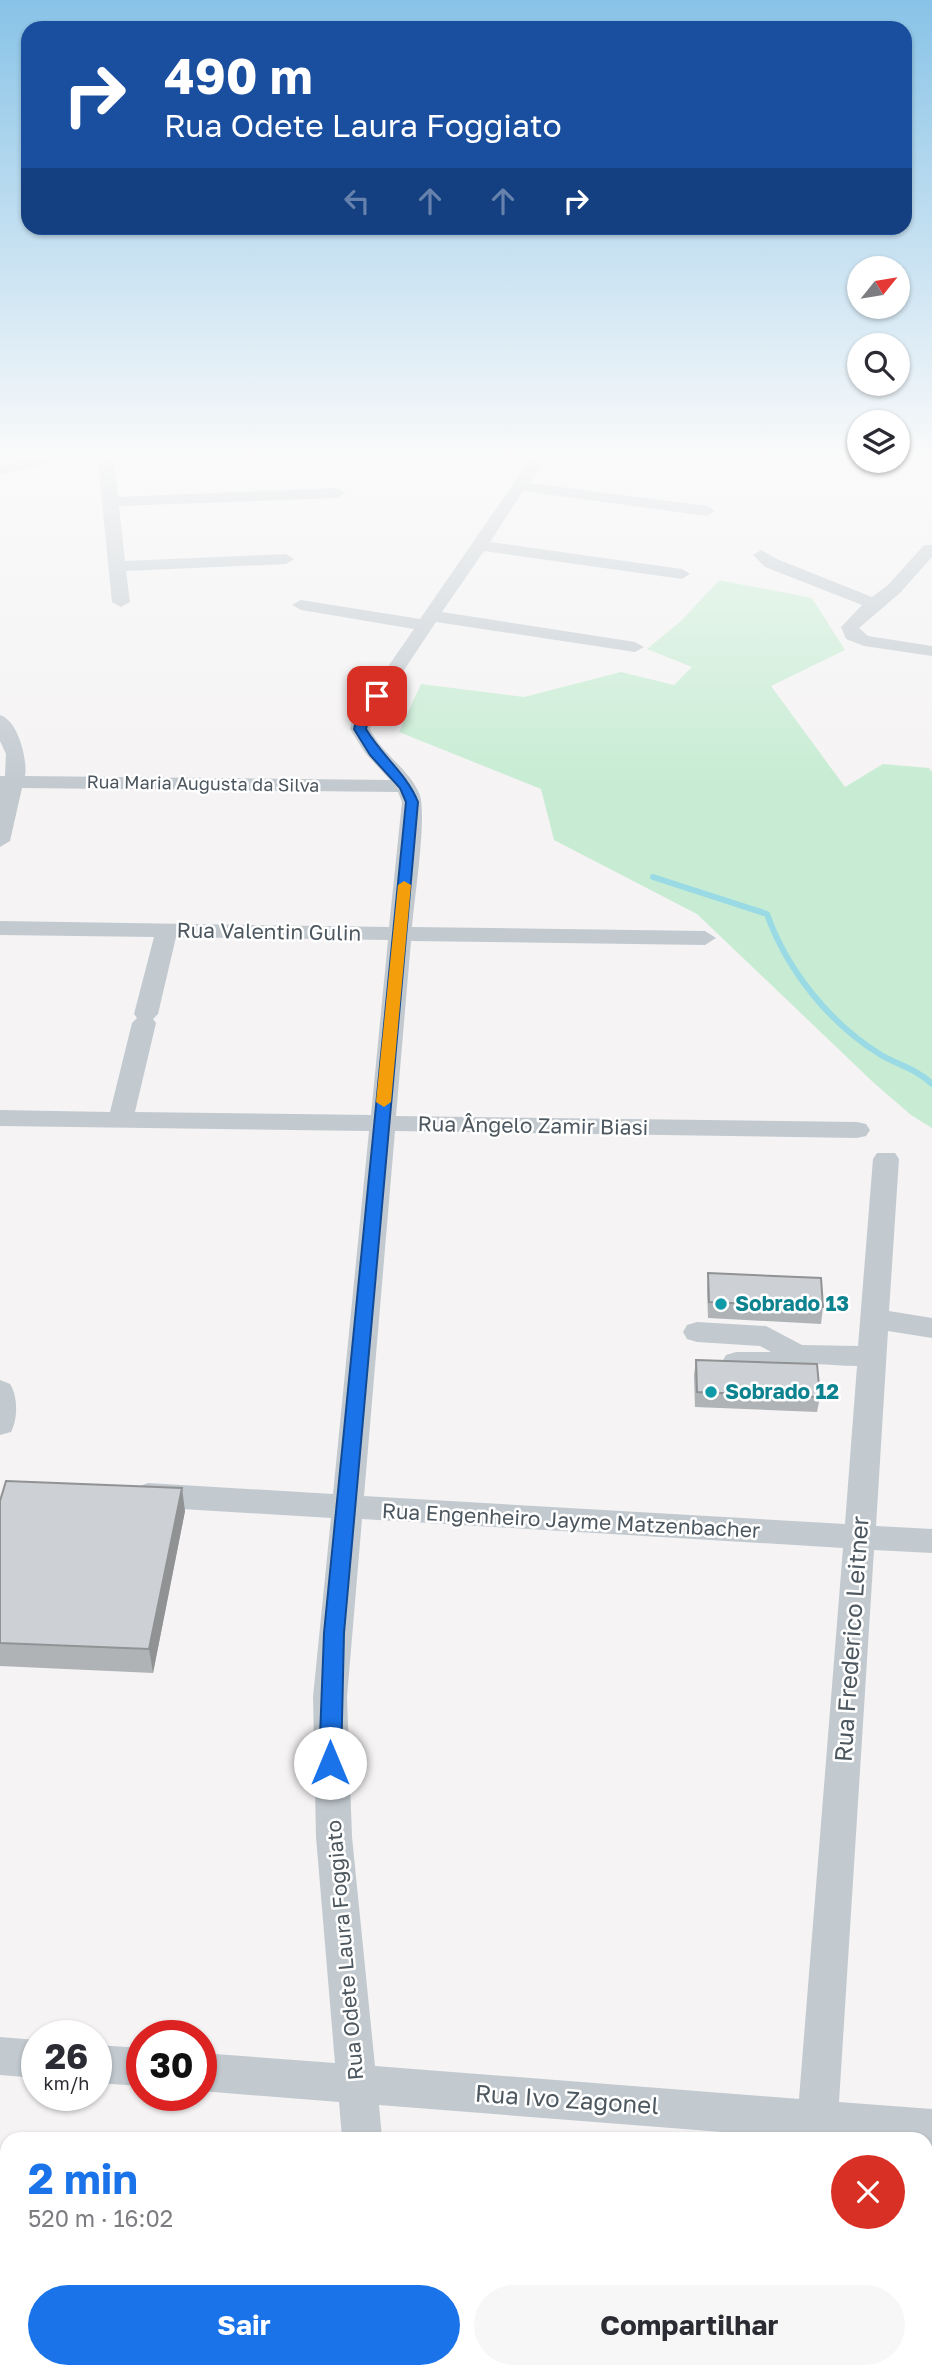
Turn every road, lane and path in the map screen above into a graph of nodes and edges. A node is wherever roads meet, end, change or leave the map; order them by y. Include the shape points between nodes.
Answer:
1 (117, 563) edge
2 (190, 563) edge
3 (467, 563) edge
4 (605, 563) edge
5 (771, 563) edge
6 (917, 563) edge
7 (117, 566) junction
8 (682, 574) dead end
9 (121, 602) dead end
10 (874, 604) junction
11 (301, 605) dead end
12 (428, 620) junction
13 (635, 647) dead end
14 (932, 651) edge
15 (0, 721) edge
16 (7, 782) edge
17 (405, 786) junction
18 (0, 841) edge
19 (0, 928) edge
20 (167, 930) junction
21 (399, 934) junction
22 (705, 938) dead end
23 (0, 1118) edge
24 (121, 1120) junction
25 (382, 1124) junction
26 (857, 1130) dead end
27 (886, 1159) dead end
28 (875, 1319) junction
29 (932, 1328) edge
30 (697, 1332) dead end
31 (797, 1355) junction
32 (872, 1356) junction
33 (708, 1361) edge
34 (0, 1391) edge
35 (0, 1424) edge
36 (124, 1494) edge
37 (345, 1508) junction
38 (860, 1537) junction
39 (932, 1541) edge
40 (0, 2056) edge
41 (21, 2058) edge
42 (217, 2073) edge
43 (357, 2084) junction
44 (818, 2120) junction
45 (932, 2129) edge
46 (361, 2132) edge

1 - 7 street
2 - 7 street
3 - 12 street
4 - 8 street
5 - 10 street
6 - 10 street
7 - 9 street
10 - 14 street via 850,627 852,635 864,641
11 - 12 street
12 - 13 street
12 - 17 street via 363,717 360,729 374,753
15 - 16 street via 16,754
16 - 17 street, Rua Maria Augusta da Silva
16 - 18 street
17 - 21 street, Rua Odete Laura Foggiato via 412,802
19 - 20 street, Rua Valentin Gulin
20 - 21 street, Rua Valentin Gulin
20 - 24 street
21 - 22 street, Rua Valentin Gulin
21 - 25 street, Rua Odete Laura Foggiato
23 - 24 street, Rua Ângelo Zamir Biasi
24 - 25 street, Rua Ângelo Zamir Biasi
25 - 26 street, Rua Ângelo Zamir Biasi
25 - 37 street, Rua Odete Laura Foggiato
27 - 28 street, Rua Frederico Leitner
28 - 29 street
28 - 32 street, Rua Frederico Leitner
30 - 31 street via 766,1336
31 - 32 street
31 - 33 street via 767,1364
32 - 38 street, Rua Frederico Leitner
34 - 35 street
36 - 37 street, Rua Engenheiro Jayme Matzenbacher
37 - 38 street, Rua Engenheiro Jayme Matzenbacher
37 - 43 street, Rua Odete Laura Foggiato via 334,1633 330,1763
38 - 39 street, Rua Engenheiro Jayme Matzenbacher
38 - 44 street, Rua Frederico Leitner
40 - 41 street
42 - 43 street, Rua Ivo Zagonel
43 - 44 street, Rua Ivo Zagonel
43 - 46 street, Rua Odete Laura Foggiato
44 - 45 street, Rua Ivo Zagonel

